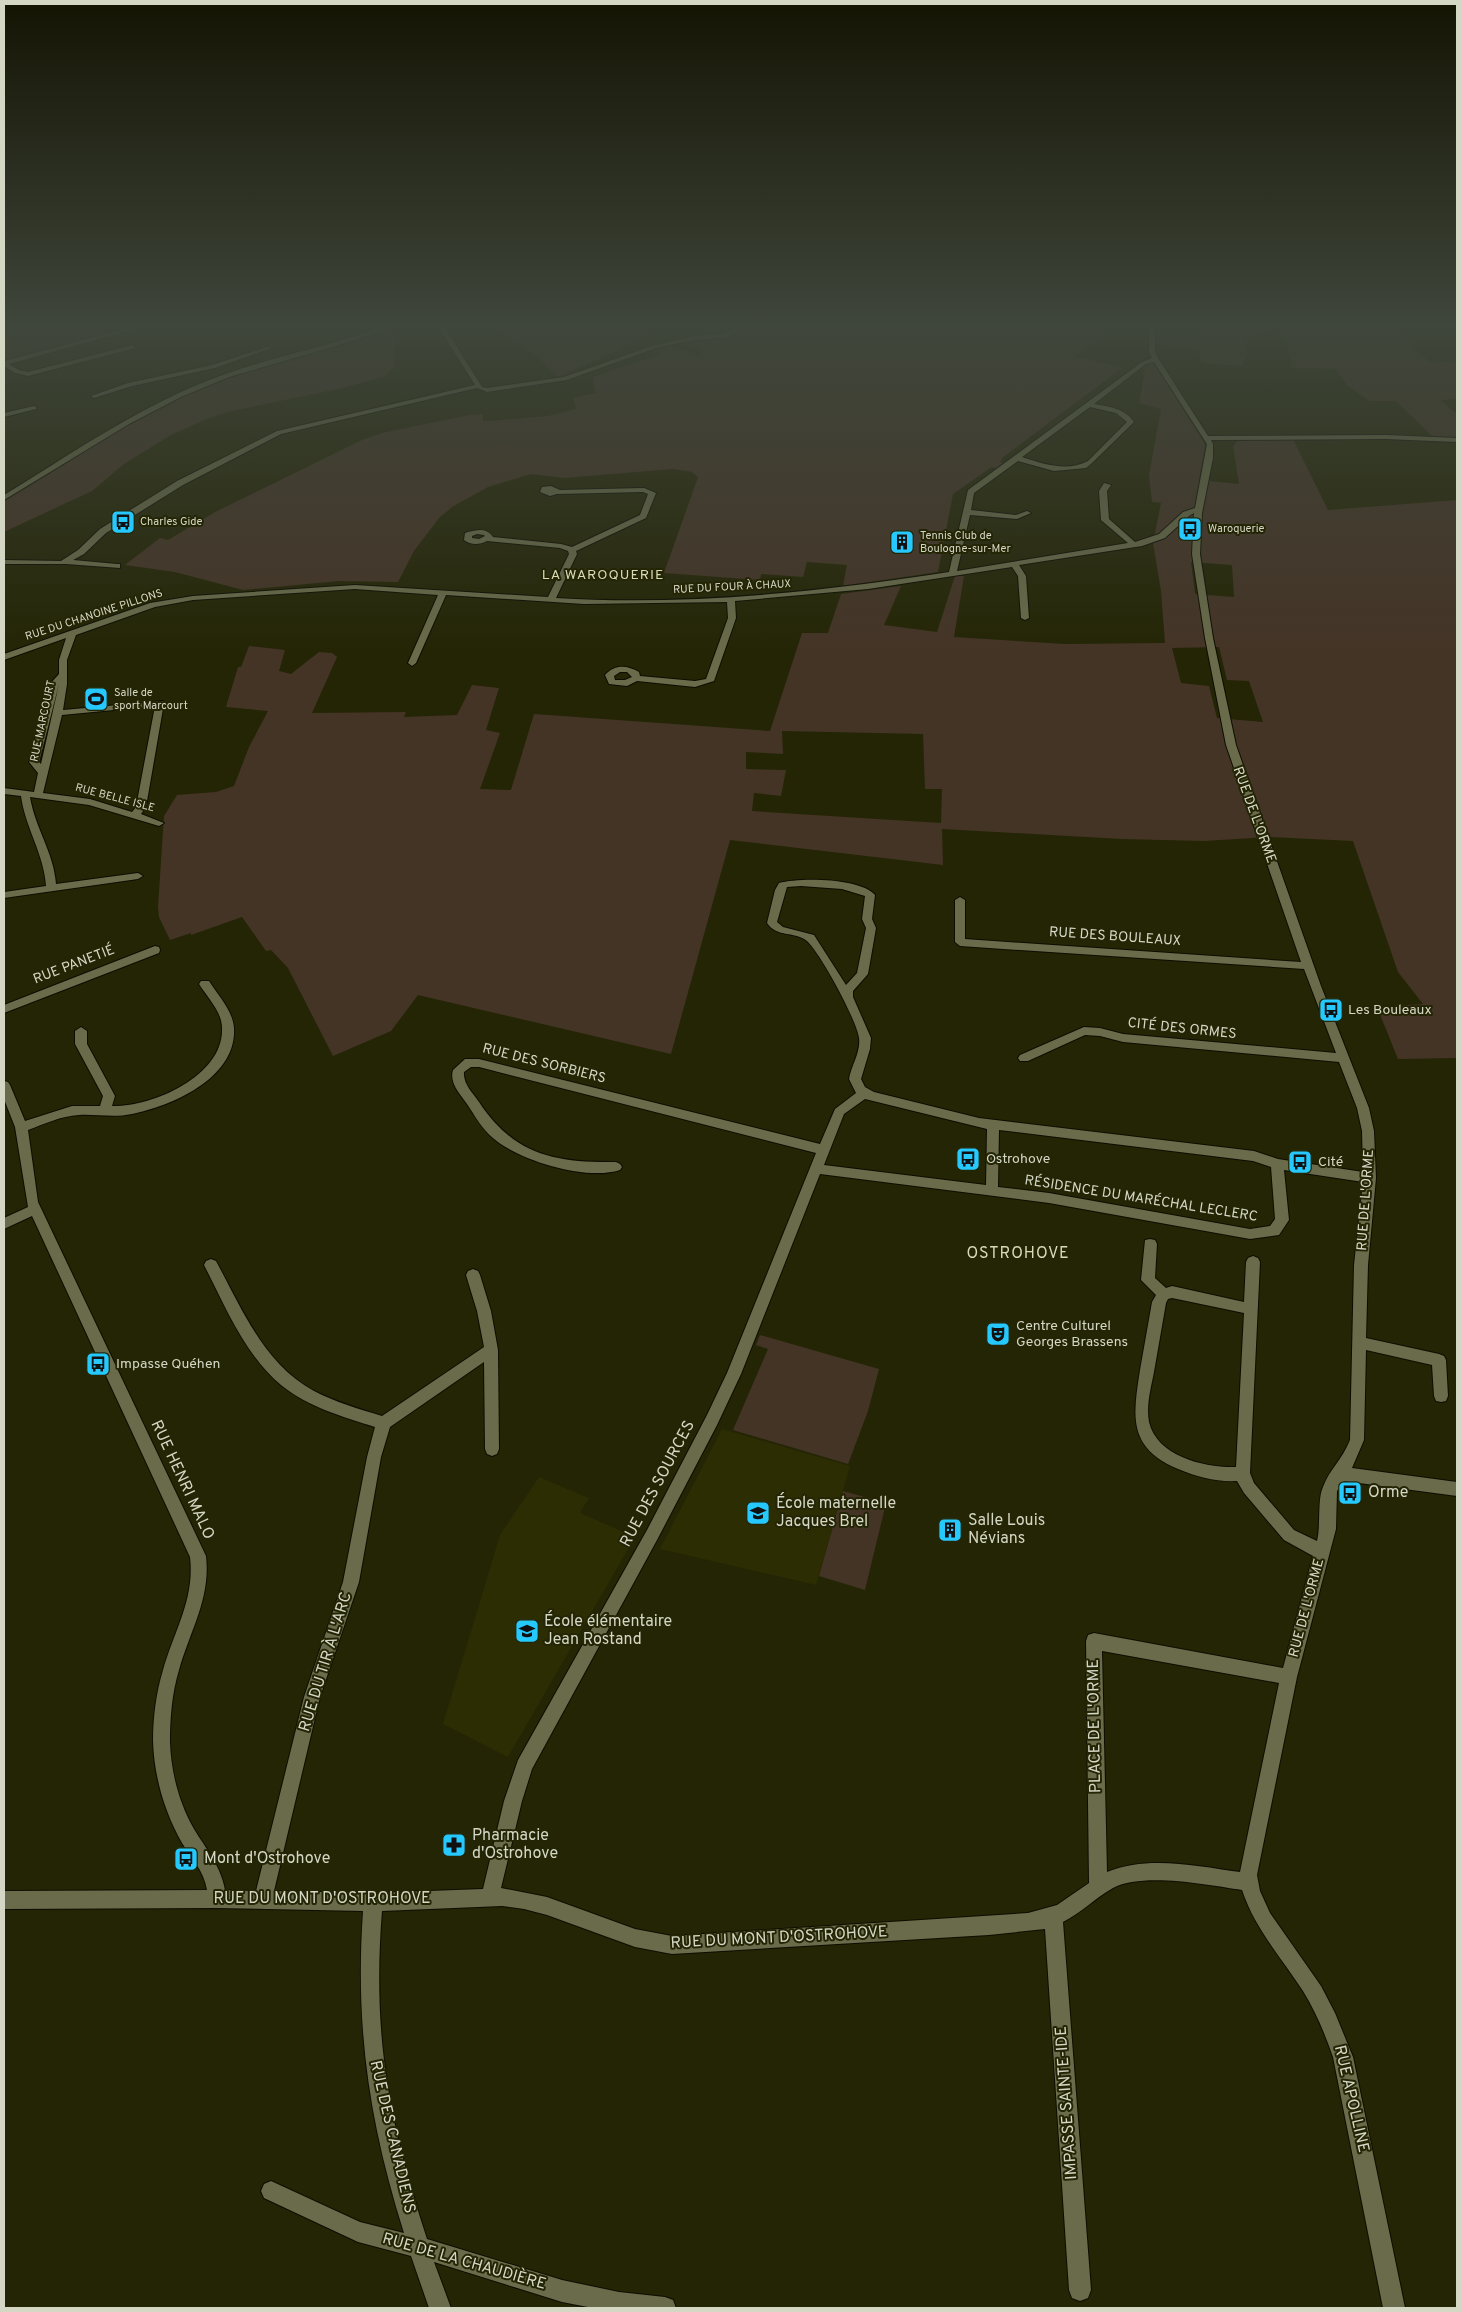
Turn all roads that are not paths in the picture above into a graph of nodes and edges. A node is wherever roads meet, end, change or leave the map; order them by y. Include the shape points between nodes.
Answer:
1 (107, 436) edge
2 (270, 436) edge
3 (1045, 436) edge
4 (1117, 436) edge
5 (1208, 438) joint
6 (1457, 440) edge
7 (1016, 458) junction
8 (1107, 485) dead end
9 (556, 492) dead end
10 (4, 498) edge
11 (1199, 508) junction
12 (966, 512) junction
13 (1027, 513) dead end
14 (487, 539) dead end
15 (1134, 545) junction
16 (572, 550) junction
17 (4, 562) edge
18 (64, 562) junction
19 (1015, 565) junction
20 (117, 566) dead end
21 (952, 574) junction
22 (443, 592) junction
23 (252, 594) joint
24 (551, 600) junction
25 (731, 600) junction
26 (1025, 618) dead end
27 (72, 633) junction
28 (4, 657) edge
29 (412, 663) dead end
30 (63, 674) junction
31 (636, 678) dead end
32 (58, 713) junction
33 (43, 773) junction
34 (4, 792) edge
35 (25, 793) junction
36 (38, 794) junction
37 (135, 815) junction
38 (159, 823) dead end
39 (138, 876) dead end
40 (51, 888) junction
41 (4, 895) edge
42 (960, 900) dead end
43 (155, 950) dead end
44 (1308, 966) junction
45 (205, 984) dead end
46 (846, 998) junction
47 (4, 1009) edge
48 (81, 1031) dead end
49 (1024, 1058) dead end
50 (1343, 1058) junction
51 (4, 1087) edge
52 (865, 1093) junction
53 (105, 1110) junction
54 (993, 1124) junction
55 (21, 1127) junction
56 (824, 1150) junction
57 (1277, 1164) junction
58 (616, 1167) dead end
59 (816, 1169) junction
60 (1370, 1178) junction
61 (992, 1192) junction
62 (35, 1209) junction
63 (4, 1224) edge
64 (1150, 1244) dead end
65 (1253, 1262) dead end
66 (211, 1265) dead end
67 (473, 1275) dead end
68 (1164, 1294) junction
69 (1251, 1309) junction
70 (1360, 1343) junction
71 (491, 1350) junction
72 (1441, 1396) dead end
73 (384, 1422) junction
74 (492, 1449) dead end
75 (1243, 1473) junction
76 (1338, 1473) junction
77 (1457, 1489) edge
78 (1322, 1552) junction
79 (1288, 1677) junction
80 (1249, 1882) junction
81 (1098, 1888) junction
82 (490, 1897) junction
83 (216, 1899) junction
84 (4, 1900) edge
85 (263, 1900) junction
86 (373, 1902) junction
87 (1053, 1917) junction
88 (271, 2191) dead end
89 (419, 2247) junction
90 (1080, 2290) dead end
91 (440, 2308) edge
92 (666, 2308) edge
93 (1394, 2308) edge

1 - 10 street
2 - 18 street via 180,483 104,531
3 - 7 street
4 - 7 street via 1088,464 1077,468 1057,469
5 - 6 street
5 - 11 street, RUE DE L'ORME via 1210,449
7 - 12 street via 972,491
8 - 15 street via 1103,491 1105,520
9 - 16 street via 644,490 652,493 643,516
11 - 15 street, RUE DU FOUR À CHAUX via 1186,514 1160,538
11 - 44 street, RUE DE L'ORME via 1197,564 1232,750
12 - 13 street via 1017,517
12 - 21 street
14 - 16 street via 562,546
15 - 19 street, RUE DU FOUR À CHAUX
16 - 24 street
17 - 18 street
18 - 20 street
19 - 21 street, RUE DU FOUR À CHAUX
19 - 26 street via 1022,576
21 - 25 street, RUE DU FOUR À CHAUX via 852,589
22 - 23 street, RUE DU FOUR À CHAUX via 355,587
22 - 24 street, RUE DU FOUR À CHAUX
22 - 29 street
23 - 27 street, RUE DU CHANOINE PILLONS via 168,602
24 - 25 street, RUE DU FOUR À CHAUX
25 - 31 street via 732,618 710,681 699,684
27 - 28 street, RUE DU CHANOINE PILLONS
27 - 30 street, RUE MARCOURT via 63,660
30 - 32 street, RUE MARCOURT
30 - 33 street, RUE MARCOURT via 54,684 34,762
32 - 33 street, RUE MARCOURT
32 - 37 street via 160,704 141,807
33 - 36 street, RUE MARCOURT
34 - 35 street, RUE BELLE ISLE
35 - 36 street, RUE BELLE ISLE
35 - 40 street
36 - 37 street, RUE BELLE ISLE via 90,802
37 - 38 street, RUE BELLE ISLE
39 - 40 street
40 - 41 street
42 - 44 street, RUE DES BOULEAUX via 960,942
43 - 47 street, RUE PANETIÉ
44 - 50 street, RUE DE L'ORME
45 - 53 street via 228,1025 226,1045 216,1062 197,1081 165,1100 131,1110
46 - 46 street via 848,990 862,974 871,926 867,919 870,895 859,889 797,882 783,885 771,921 773,926 812,940
46 - 52 street via 865,1035 855,1079
48 - 53 street via 81,1044 109,1096
49 - 50 street, CITÉ DES ORMES via 1074,1034 1090,1030 1123,1038
50 - 60 street, RUE DE L'ORME via 1366,1119 1370,1141
51 - 55 street, RUE HENRI MALO
52 - 54 street via 881,1100
52 - 56 street, RUE DES SOURCES via 839,1112
53 - 55 street via 66,1112
54 - 57 street via 1254,1156
54 - 61 street
55 - 62 street, RUE HENRI MALO via 29,1192
56 - 58 street, RUE DES SORBIERS via 479,1063 465,1063 459,1070 458,1081 490,1128 507,1142 531,1154 556,1161
56 - 59 street, RUE DES SOURCES
57 - 60 street
57 - 61 street, RÉSIDENCE DU MARÉCHAL LECLERC via 1282,1220 1274,1231 1250,1234 1049,1198
59 - 61 street, RÉSIDENCE DU MARÉCHAL LECLERC
59 - 82 street, RUE DES SOURCES via 734,1374 712,1420 524,1766
60 - 70 street, RUE DE L'ORME via 1361,1265
62 - 63 street
62 - 83 street, RUE HENRI MALO via 198,1556 198,1590 171,1671 162,1747 170,1798 185,1831 215,1879
64 - 68 street via 1148,1280
65 - 69 street
66 - 73 street via 258,1347 286,1380 334,1406
67 - 71 street
68 - 69 street via 1172,1292
68 - 75 street via 1159,1302 1142,1400 1146,1432 1158,1448 1191,1468 1219,1474
69 - 75 street
70 - 72 street via 1439,1360
70 - 76 street, RUE DE L'ORME via 1357,1440 1350,1459
71 - 73 street
71 - 74 street
73 - 85 street, RUE DU TIR À L'ARC via 374,1457 351,1582 312,1697
75 - 78 street via 1250,1488 1287,1533
76 - 77 street
76 - 78 street, RUE DE L'ORME via 1329,1488 1329,1526
78 - 79 street, RUE DE L'ORME
79 - 80 street, RUE DE L'ORME via 1250,1860
79 - 81 street, PLACE DE L'ORME via 1094,1641
80 - 81 street, RUE DU MONT D'OSTROHOVE via 1166,1873 1124,1875
80 - 93 street, RUE APOLLINE via 1261,1915 1310,1986 1336,2036 1353,2100
81 - 87 street, RUE DU MONT D'OSTROHOVE
82 - 86 street, RUE DU MONT D'OSTROHOVE
82 - 87 street, RUE DU MONT D'OSTROHOVE via 524,1900 635,1938 672,1945 989,1926
83 - 84 street, RUE DU MONT D'OSTROHOVE
83 - 85 street, RUE DU MONT D'OSTROHOVE
85 - 86 street, RUE DU MONT D'OSTROHOVE
86 - 89 street, RUE DES CANADIENS via 369,1959 374,2061 395,2163
87 - 90 street, IMPASSE SAINTE-IDE
88 - 89 street, RUE DE LA CHAUDIÈRE via 346,2227
89 - 91 street, RUE DES CANADIENS
89 - 92 street, RUE DE LA CHAUDIÈRE via 581,2296

